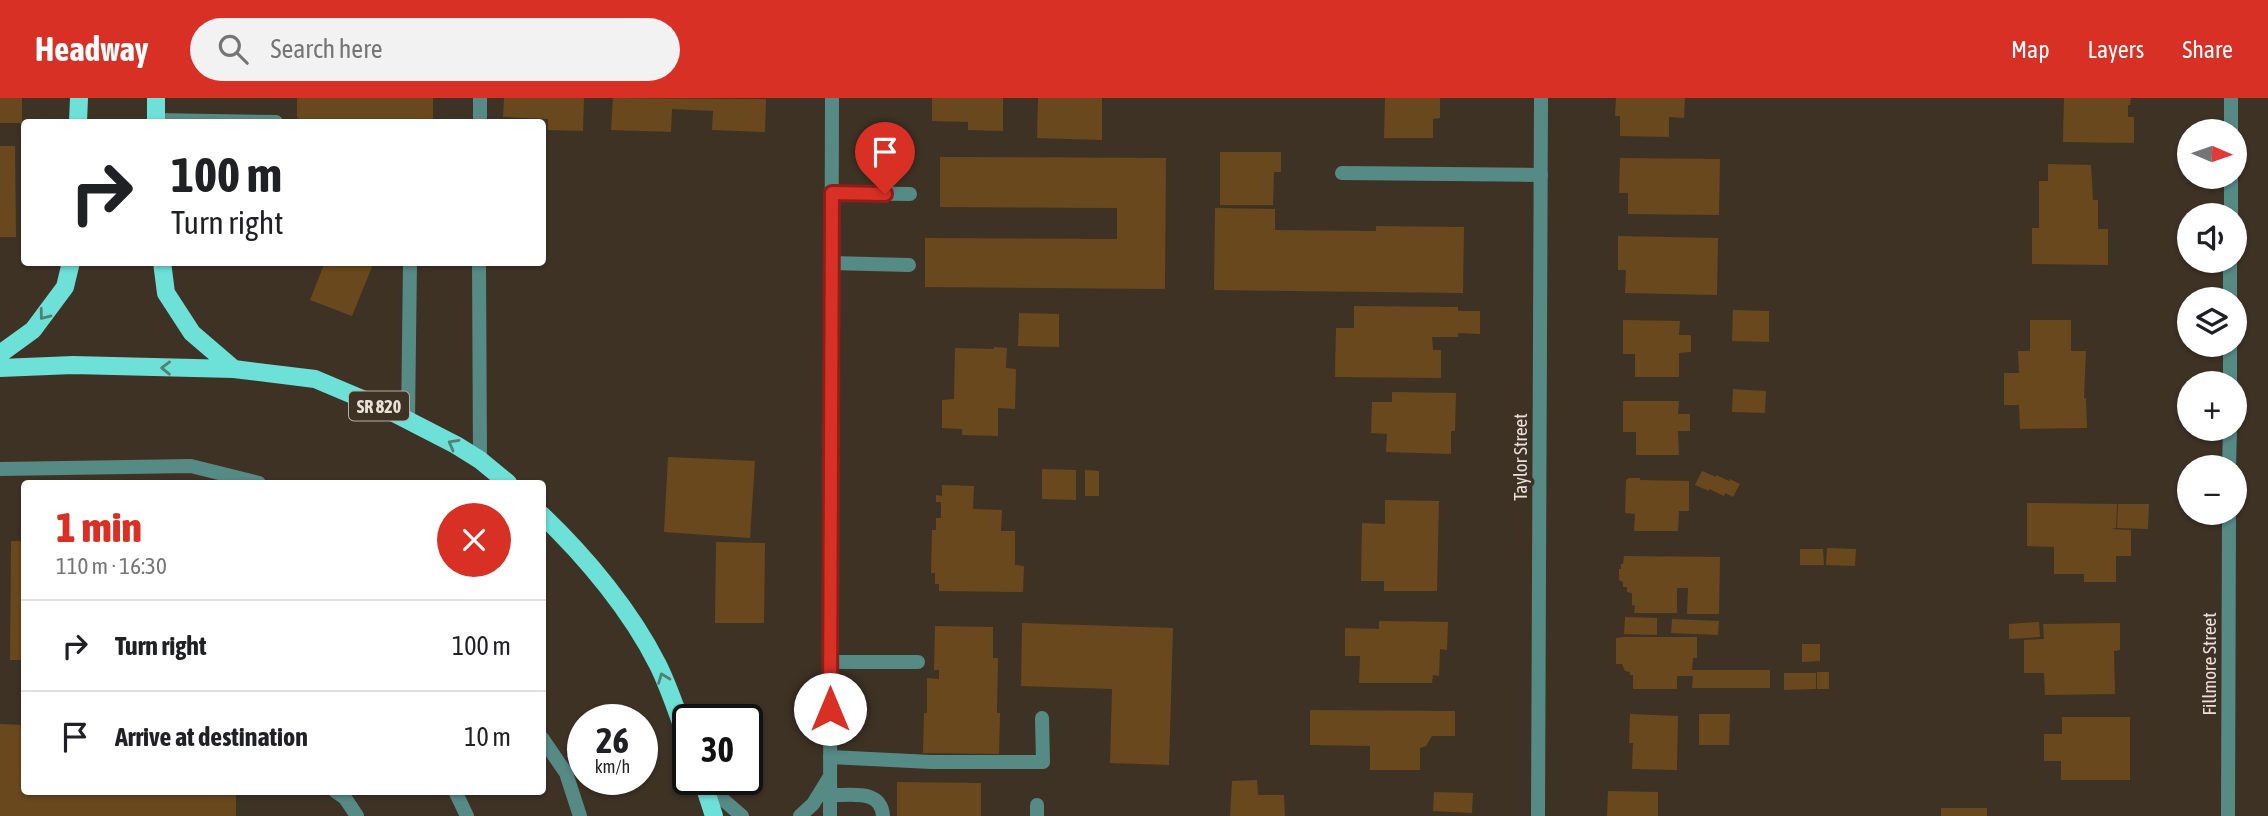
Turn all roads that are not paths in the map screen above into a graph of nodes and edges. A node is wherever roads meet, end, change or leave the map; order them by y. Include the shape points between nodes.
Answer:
1 (79, 98) edge
2 (156, 98) edge
3 (480, 98) edge
4 (832, 98) edge
5 (1541, 98) edge
6 (2231, 98) edge
7 (78, 119) edge
8 (156, 119) edge
9 (480, 119) edge
10 (2231, 119) edge
11 (1342, 173) dead end
12 (1541, 175) junction
13 (832, 193) junction
14 (910, 194) dead end
15 (831, 264) junction
16 (909, 265) dead end
17 (70, 266) edge
18 (163, 266) edge
19 (410, 266) edge
20 (479, 266) edge
21 (0, 354) edge
22 (0, 368) edge
23 (234, 369) junction
24 (408, 420) junction
25 (480, 460) junction
26 (0, 469) edge
27 (247, 480) edge
28 (504, 480) edge
29 (546, 519) edge
30 (2229, 525) edge
31 (830, 662) junction
32 (918, 662) dead end
33 (673, 704) edge
34 (1042, 718) dead end
35 (546, 744) edge
36 (830, 757) junction
37 (830, 777) junction
38 (341, 795) edge
39 (457, 795) edge
40 (708, 795) edge
41 (719, 795) edge
42 (829, 795) junction
43 (357, 816) edge
44 (467, 816) edge
45 (580, 816) edge
46 (714, 816) edge
47 (742, 816) edge
48 (800, 816) edge
49 (830, 816) edge
50 (883, 816) edge
51 (1538, 816) edge
52 (2228, 816) edge

1 - 7 main road
2 - 8 main road
3 - 9 street
4 - 13 street
5 - 12 street, Taylor Street
6 - 10 street
11 - 12 street
12 - 51 street, Taylor Street
13 - 14 street
13 - 15 street
15 - 16 street
15 - 31 street
17 -> 21 main road via 65,287 33,330
18 - 23 main road via 166,293 192,333
19 - 24 street
20 - 25 street
23 -> 22 main road
23 - 24 main road, SR 820 via 315,379
25 -> 24 main road, SR 820
25 - 28 main road, SR 820
26 - 27 street via 191,466
33 -> 29 main road via 658,665 621,605
30 - 52 street, Fillmore Street
31 - 32 street
31 - 36 street
34 - 36 street via 1043,762
35 - 45 street via 566,773
36 - 37 street
37 - 42 street
37 - 48 street
38 - 43 street
39 - 44 street
40 - 46 main road
41 - 47 street
42 - 49 street
42 - 50 street via 877,799

